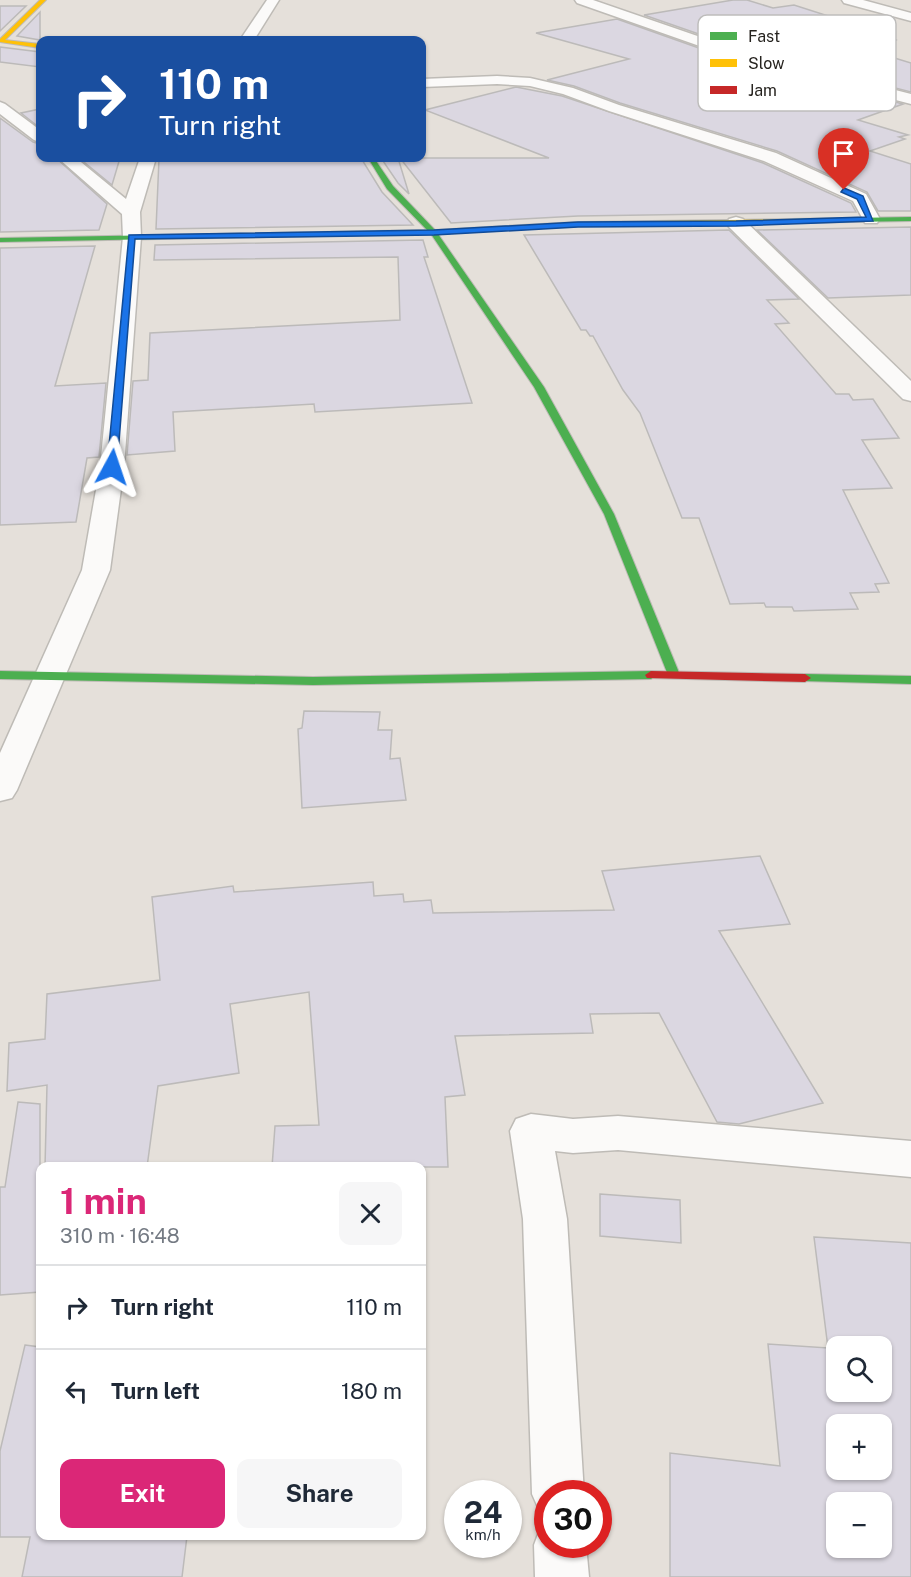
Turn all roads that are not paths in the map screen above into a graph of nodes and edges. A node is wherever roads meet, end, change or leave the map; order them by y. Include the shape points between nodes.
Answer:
1 (43, 0) edge
2 (273, 0) edge
3 (581, 0) edge
4 (848, 0) edge
5 (911, 17) edge
6 (250, 36) edge
7 (1, 41) edge
8 (698, 41) edge
9 (36, 45) edge
10 (426, 83) edge
11 (896, 95) edge
12 (911, 99) edge
13 (0, 107) edge
14 (36, 134) edge
15 (71, 162) edge
16 (147, 162) edge
17 (374, 162) edge
18 (131, 212) junction
19 (871, 219) junction
20 (911, 219) edge
21 (736, 223) junction
22 (434, 232) junction
23 (132, 237) junction
24 (0, 240) edge
25 (911, 394) edge
26 (0, 675) edge
27 (674, 675) junction
28 (48, 676) junction
29 (911, 680) edge
30 (0, 790) edge
31 (911, 1159) edge
32 (557, 1480) edge
33 (561, 1558) edge
34 (562, 1577) edge

1 - 7 street
2 - 6 street
3 - 8 street
4 - 5 street
7 - 9 street
10 - 19 street via 497,80 530,82 568,91 770,157 860,198
11 - 12 street
13 - 14 street
15 - 18 street
16 - 18 street
17 - 22 street via 390,187
18 - 23 street
19 - 20 street
19 - 21 street
21 - 22 street via 578,224
21 - 25 street
22 - 23 street
22 - 27 street via 539,387 609,514
23 - 24 street
23 - 28 street via 112,467 96,570
26 - 28 street
27 - 28 street via 313,681
27 - 29 street
28 - 30 street
31 - 32 street via 618,1133 573,1136 531,1131 545,1219
33 - 34 street

